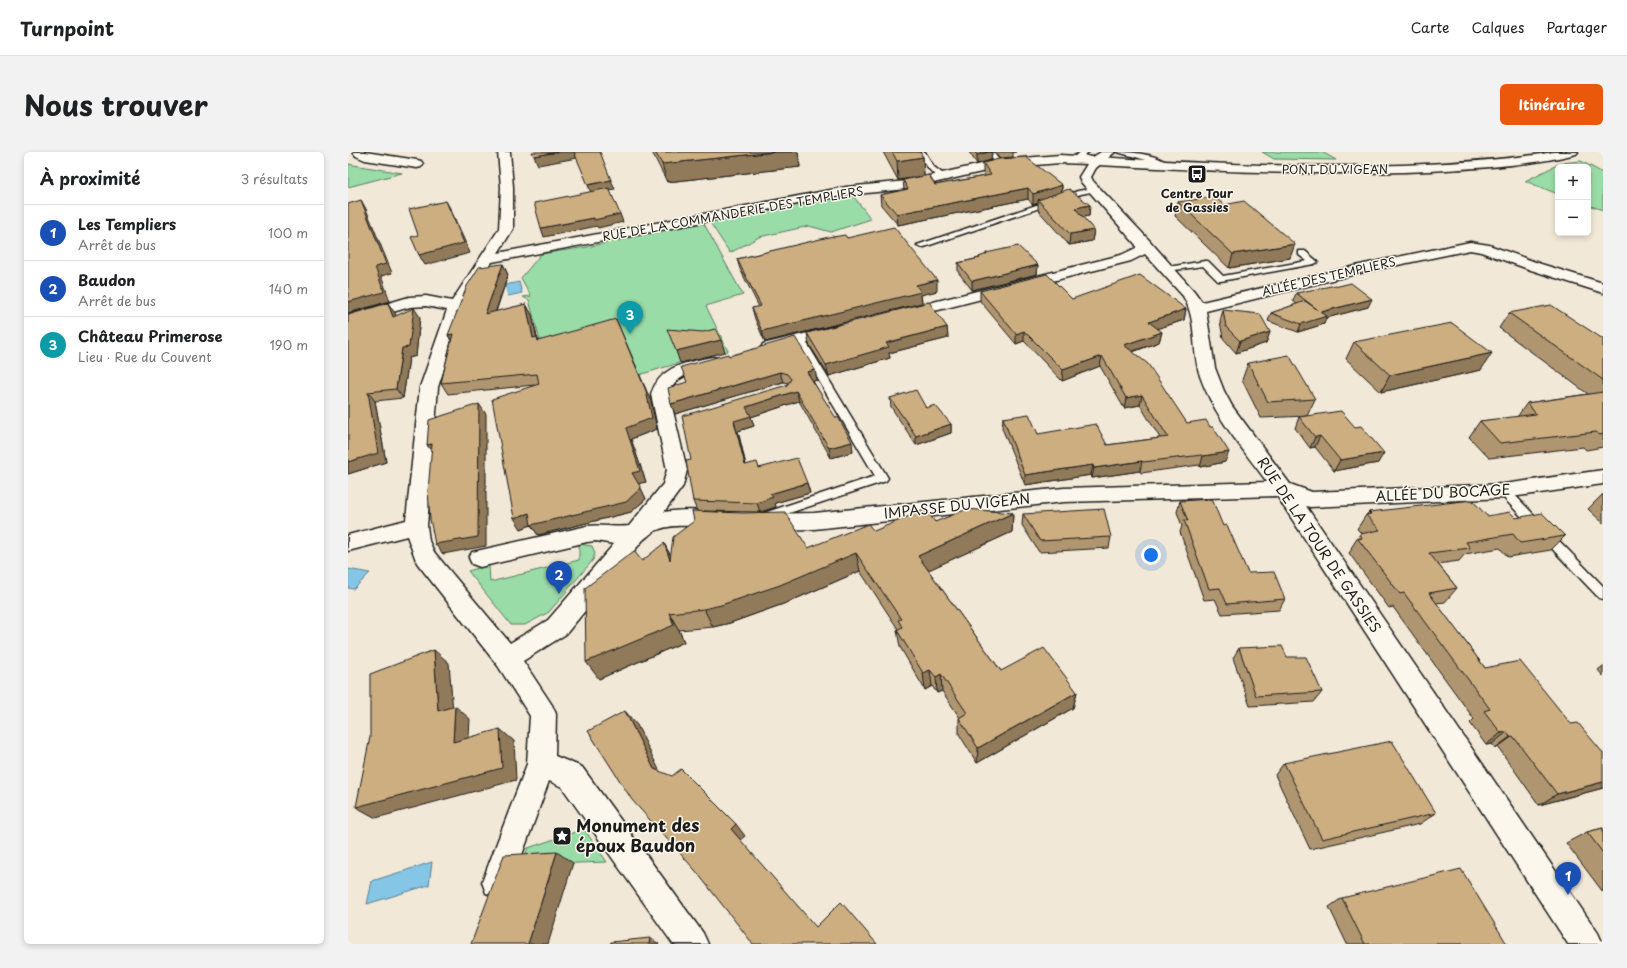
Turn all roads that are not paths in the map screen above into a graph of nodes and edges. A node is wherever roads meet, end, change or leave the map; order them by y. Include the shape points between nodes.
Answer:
1 (359, 152) edge
2 (504, 152) edge
3 (922, 152) edge
4 (990, 152) edge
5 (1086, 152) edge
6 (1109, 152) edge
7 (1120, 152) edge
8 (1572, 152) edge
9 (1098, 161) junction
10 (417, 164) dead end
11 (999, 164) junction
12 (1167, 165) junction
13 (944, 177) junction
14 (1094, 190) junction
15 (1144, 243) junction
16 (921, 245) dead end
17 (1302, 252) dead end
18 (488, 259) junction
19 (1168, 269) junction
20 (1603, 288) edge
21 (456, 307) junction
22 (1198, 308) junction
23 (891, 317) edge
24 (348, 320) edge
25 (853, 326) edge
26 (800, 340) junction
27 (755, 351) edge
28 (725, 359) edge
29 (1603, 477) edge
30 (1283, 489) junction
31 (1504, 491) junction
32 (749, 522) junction
33 (416, 526) junction
34 (635, 534) junction
35 (348, 543) edge
36 (480, 558) dead end
37 (1603, 594) edge
38 (507, 658) junction
39 (541, 764) junction
40 (487, 909) edge
41 (692, 944) edge
42 (1587, 944) edge

1 - 10 street via 365,156
2 - 18 street via 507,187 506,229
3 - 13 lane via 931,168
4 - 11 lane
5 - 9 lane via 1078,156
6 - 9 street, RUE DE LA TOUR DE GASSIES
7 - 12 lane
8 - 12 street, PONT DU VIGEAN via 1555,156 1398,170 1336,171
9 - 11 street, RUE DE LA COMMANDERIE DES TEMPLIERS via 1060,159
9 - 12 street, PONT DU VIGEAN
9 - 14 street, RUE DE LA TOUR DE GASSIES via 1085,177
11 - 13 street, RUE DE LA COMMANDERIE DES TEMPLIERS
13 - 18 street, RUE DE LA COMMANDERIE DES TEMPLIERS via 907,185 846,191
14 - 15 street, RUE DE LA TOUR DE GASSIES
14 - 16 lane via 1080,192
15 - 19 street, RUE DE LA TOUR DE GASSIES
15 - 23 street via 1142,250 1126,258
17 - 19 lane via 1314,262 1221,279 1205,263
18 - 21 street
19 - 22 street, RUE DE LA TOUR DE GASSIES
20 - 22 street, ALLÉE DES TEMPLIERS via 1484,248 1470,246 1364,268
21 - 24 street via 426,301 409,302
21 - 33 street via 429,387
22 - 30 street, RUE DE LA TOUR DE GASSIES via 1204,361 1215,392
25 - 26 street
26 - 27 street
26 - 32 lane via 882,478
28 - 34 street via 680,370 661,388 660,394 674,422 676,478 673,486
29 - 31 street, ALLÉE DU BOCAGE
30 - 31 street, ALLÉE DU BOCAGE via 1310,500
30 - 32 street, IMPASSE DU VIGEAN via 1064,495 814,520
30 - 42 street, RUE DE LA TOUR DE GASSIES
31 - 37 lane
32 - 34 street, IMPASSE DU VIGEAN via 662,520 648,525
33 - 35 street
33 - 38 street via 418,541 425,557
34 - 36 street via 587,534
34 - 38 street via 557,627
38 - 39 street via 543,714
39 - 40 street
39 - 41 street via 572,777

